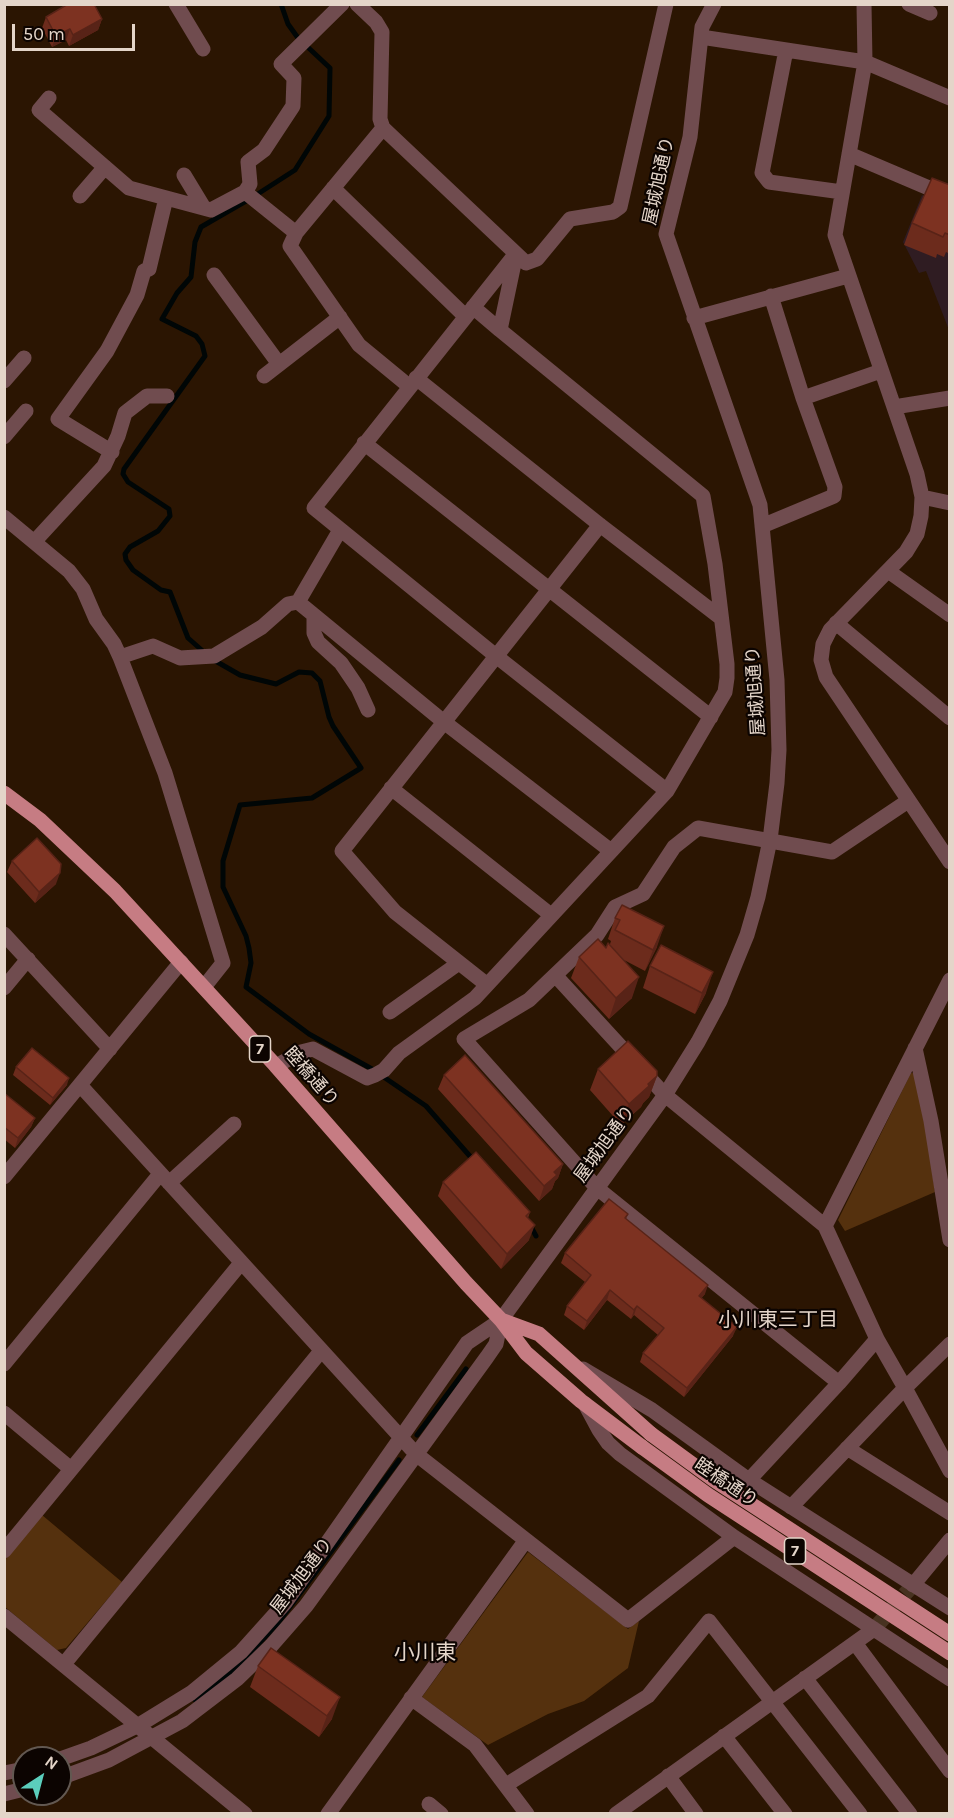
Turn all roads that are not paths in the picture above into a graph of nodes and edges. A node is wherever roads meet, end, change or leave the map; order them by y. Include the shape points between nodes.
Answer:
1 (176, 4) edge
2 (342, 4) edge
3 (357, 4) edge
4 (666, 4) edge
5 (714, 4) edge
6 (864, 4) edge
7 (909, 4) edge
8 (930, 13) dead end
9 (701, 37) junction
10 (203, 49) dead end
11 (786, 50) junction
12 (865, 62) junction
13 (49, 98) dead end
14 (950, 98) edge
15 (383, 128) junction
16 (849, 154) junction
17 (105, 167) junction
18 (184, 175) dead end
19 (333, 188) junction
20 (842, 192) junction
21 (80, 196) dead end
22 (251, 197) junction
23 (950, 197) edge
24 (166, 198) junction
25 (204, 208) junction
26 (296, 233) junction
27 (516, 254) junction
28 (214, 275) dead end
29 (848, 276) junction
30 (771, 296) junction
31 (469, 312) junction
32 (340, 317) junction
33 (694, 318) junction
34 (501, 330) junction
35 (24, 358) dead end
36 (279, 364) junction
37 (881, 371) junction
38 (264, 376) dead end
39 (4, 381) edge
40 (413, 383) junction
41 (167, 396) dead end
42 (802, 398) junction
43 (950, 398) edge
44 (894, 407) junction
45 (26, 411) dead end
46 (4, 437) edge
47 (364, 443) junction
48 (112, 452) junction
49 (922, 497) junction
50 (950, 503) edge
51 (4, 517) edge
52 (600, 525) junction
53 (762, 526) junction
54 (340, 530) junction
55 (34, 542) junction
56 (888, 571) junction
57 (549, 589) junction
58 (298, 602) junction
59 (950, 615) edge
60 (314, 616) junction
61 (721, 618) junction
62 (836, 623) junction
63 (496, 656) junction
64 (120, 657) junction
65 (368, 710) dead end
66 (711, 717) junction
67 (950, 718) edge
68 (444, 722) junction
69 (391, 788) junction
70 (667, 790) junction
71 (4, 793) edge
72 (908, 801) junction
73 (770, 840) junction
74 (611, 851) junction
75 (950, 862) edge
76 (551, 915) junction
77 (4, 934) edge
78 (28, 959) junction
79 (181, 963) junction
80 (459, 963) junction
81 (555, 975) junction
82 (950, 980) edge
83 (486, 984) junction
84 (204, 987) junction
85 (4, 988) edge
86 (390, 1012) dead end
87 (915, 1048) junction
88 (110, 1049) junction
89 (276, 1066) junction
90 (80, 1085) junction
91 (665, 1095) junction
92 (234, 1124) dead end
93 (4, 1177) edge
94 (165, 1178) junction
95 (597, 1188) junction
96 (825, 1226) junction
97 (950, 1240) edge
98 (241, 1263) junction
99 (501, 1320) junction
100 (877, 1339) junction
101 (950, 1344) edge
102 (321, 1351) junction
103 (569, 1360) junction
104 (4, 1364) edge
105 (839, 1383) junction
106 (905, 1388) junction
107 (585, 1404) junction
108 (4, 1413) edge
109 (401, 1437) junction
110 (847, 1448) junction
111 (416, 1454) junction
112 (71, 1469) junction
113 (950, 1471) edge
114 (749, 1480) junction
115 (791, 1507) junction
116 (950, 1513) edge
117 (734, 1537) junction
118 (526, 1540) junction
119 (950, 1540) edge
120 (4, 1551) edge
121 (914, 1585) junction
122 (950, 1608) edge
123 (4, 1616) edge
124 (950, 1628) edge
125 (874, 1629) junction
126 (950, 1634) edge
127 (855, 1643) junction
128 (950, 1653) edge
129 (925, 1663) junction
130 (64, 1664) junction
131 (805, 1678) junction
132 (950, 1679) edge
133 (411, 1698) junction
134 (772, 1702) junction
135 (139, 1725) junction
136 (723, 1736) junction
137 (152, 1738) junction
138 (72, 1754) edge
139 (950, 1771) edge
140 (72, 1774) edge
141 (668, 1776) junction
142 (506, 1785) junction
143 (619, 1812) edge
144 (245, 1814) edge
145 (328, 1814) edge
146 (528, 1814) edge
147 (696, 1814) edge
148 (785, 1814) edge
149 (860, 1814) edge
150 (910, 1814) edge

1 - 10 street
2 - 22 street via 280,64 294,78 292,106 264,150 248,162
3 - 15 street via 382,32
4 - 27 street via 620,207 613,212 570,219 537,259 526,262
5 - 9 street, 屋城旭通り
6 - 12 street
7 - 8 street
9 - 11 street
9 - 33 street, 屋城旭通り via 690,137 666,234
11 - 12 street
11 - 20 street via 762,173 769,182
12 - 14 street
12 - 16 street
13 - 17 street via 39,110
15 - 19 street
15 - 27 street
16 - 20 street
16 - 23 street
17 - 21 street
17 - 24 street via 129,188
18 - 25 street
19 - 26 street
19 - 31 street
20 - 29 street via 835,234
22 - 25 street via 211,210
22 - 26 street
24 - 25 street
24 - 48 street via 149,269 144,271 137,295 107,351 58,419
26 - 32 street via 290,246
27 - 31 street
27 - 34 street
28 - 36 street
29 - 30 street
29 - 37 street
30 - 33 street
30 - 42 street
31 - 34 street
31 - 40 street
32 - 36 street
32 - 40 street via 359,345
33 - 53 street, 屋城旭通り via 760,505
34 - 61 street via 703,496
35 - 39 street
36 - 38 street
37 - 42 street
37 - 44 street
40 - 47 street
40 - 52 street
41 - 48 street via 147,396 125,412
42 - 53 street via 835,487 834,496
43 - 44 street
44 - 49 street
45 - 46 street
47 - 54 street via 314,508
47 - 57 street
48 - 55 street via 96,478
49 - 50 street
49 - 56 street via 917,534
51 - 55 street
52 - 57 street
52 - 61 street
53 - 73 street, 屋城旭通り via 779,717
54 - 58 street
54 - 63 street
55 - 64 street via 69,571
56 - 59 street
56 - 62 street
57 - 63 street
57 - 66 street
58 - 60 street
58 - 64 street via 288,604 262,627 207,656 180,658 153,646
60 - 65 street via 318,642 341,663
60 - 68 street
61 - 66 street via 728,678
62 - 67 street
62 - 72 street via 823,644 823,671
63 - 68 street
63 - 70 street
64 - 84 street via 165,773 223,963
66 - 70 street
68 - 69 street
68 - 74 street
69 - 76 street
69 - 80 street via 342,851 395,912
70 - 74 street
71 - 79 main road, 睦橋通り / 7 via 84,860
72 - 73 street via 832,852
72 - 75 street
73 - 81 street via 698,828 674,847 643,894 615,907 597,935
73 - 91 street, 屋城旭通り via 758,897 733,971 698,1042
74 - 76 street
76 - 83 street
77 - 78 street
78 - 85 street
78 - 88 street
79 - 84 main road, 睦橋通り / 7
79 - 88 street
80 - 83 street
80 - 86 street
81 - 91 street
81 - 95 street via 529,1000 464,1039
82 - 87 street
83 - 89 street via 475,998 367,1078 313,1049
84 - 89 main road, 睦橋通り / 7
87 - 96 street
87 - 97 street
88 - 90 street
89 - 99 main road, 睦橋通り / 7
90 - 93 street
90 - 94 street
91 - 95 street, 屋城旭通り
91 - 96 street
92 - 94 street
94 - 98 street
94 - 104 street
95 - 99 street, 屋城旭通り
95 - 105 street
96 - 100 street
98 - 102 street
98 - 112 street
99 - 103 main road, 睦橋通り / 7 via 539,1334
99 - 107 main road, 睦橋通り / 7 via 526,1353
99 - 109 street, 屋城旭通り via 467,1343
99 - 111 street, 屋城旭通り via 496,1344
100 - 105 street
100 - 106 street
101 - 106 street
102 - 109 street
102 - 130 street
103 - 114 street via 652,1410
103 - 126 main road, 睦橋通り / 7, bridge via 651,1434 714,1480
105 - 114 street
106 - 110 street
106 - 113 street
107 - 117 street via 608,1443 620,1454
107 - 128 main road, 睦橋通り / 7, bridge via 708,1495
108 - 112 street
109 - 111 street
109 - 135 street, 屋城旭通り via 285,1603 241,1652 191,1693
110 - 115 street
110 - 116 street
111 - 118 street
111 - 137 street, 屋城旭通り via 306,1606 271,1646 221,1693
112 - 120 street
114 - 115 street
115 - 121 street
117 - 118 street via 628,1620
117 - 125 street
118 - 133 street
119 - 121 street
121 - 122 street
123 - 130 street
124 - 129 street
125 - 127 street
125 - 129 street
127 - 131 street
127 - 139 street
129 - 132 street
130 - 135 street
131 - 134 street
131 - 150 street
133 - 142 street via 476,1744
133 - 145 street
134 - 136 street
134 - 142 street via 709,1622 648,1696
134 - 149 street
135 - 137 street
135 - 138 street, 屋城旭通り
136 - 141 street
136 - 148 street
137 - 140 street, 屋城旭通り
137 - 144 street
141 - 143 street
141 - 147 street
142 - 146 street

